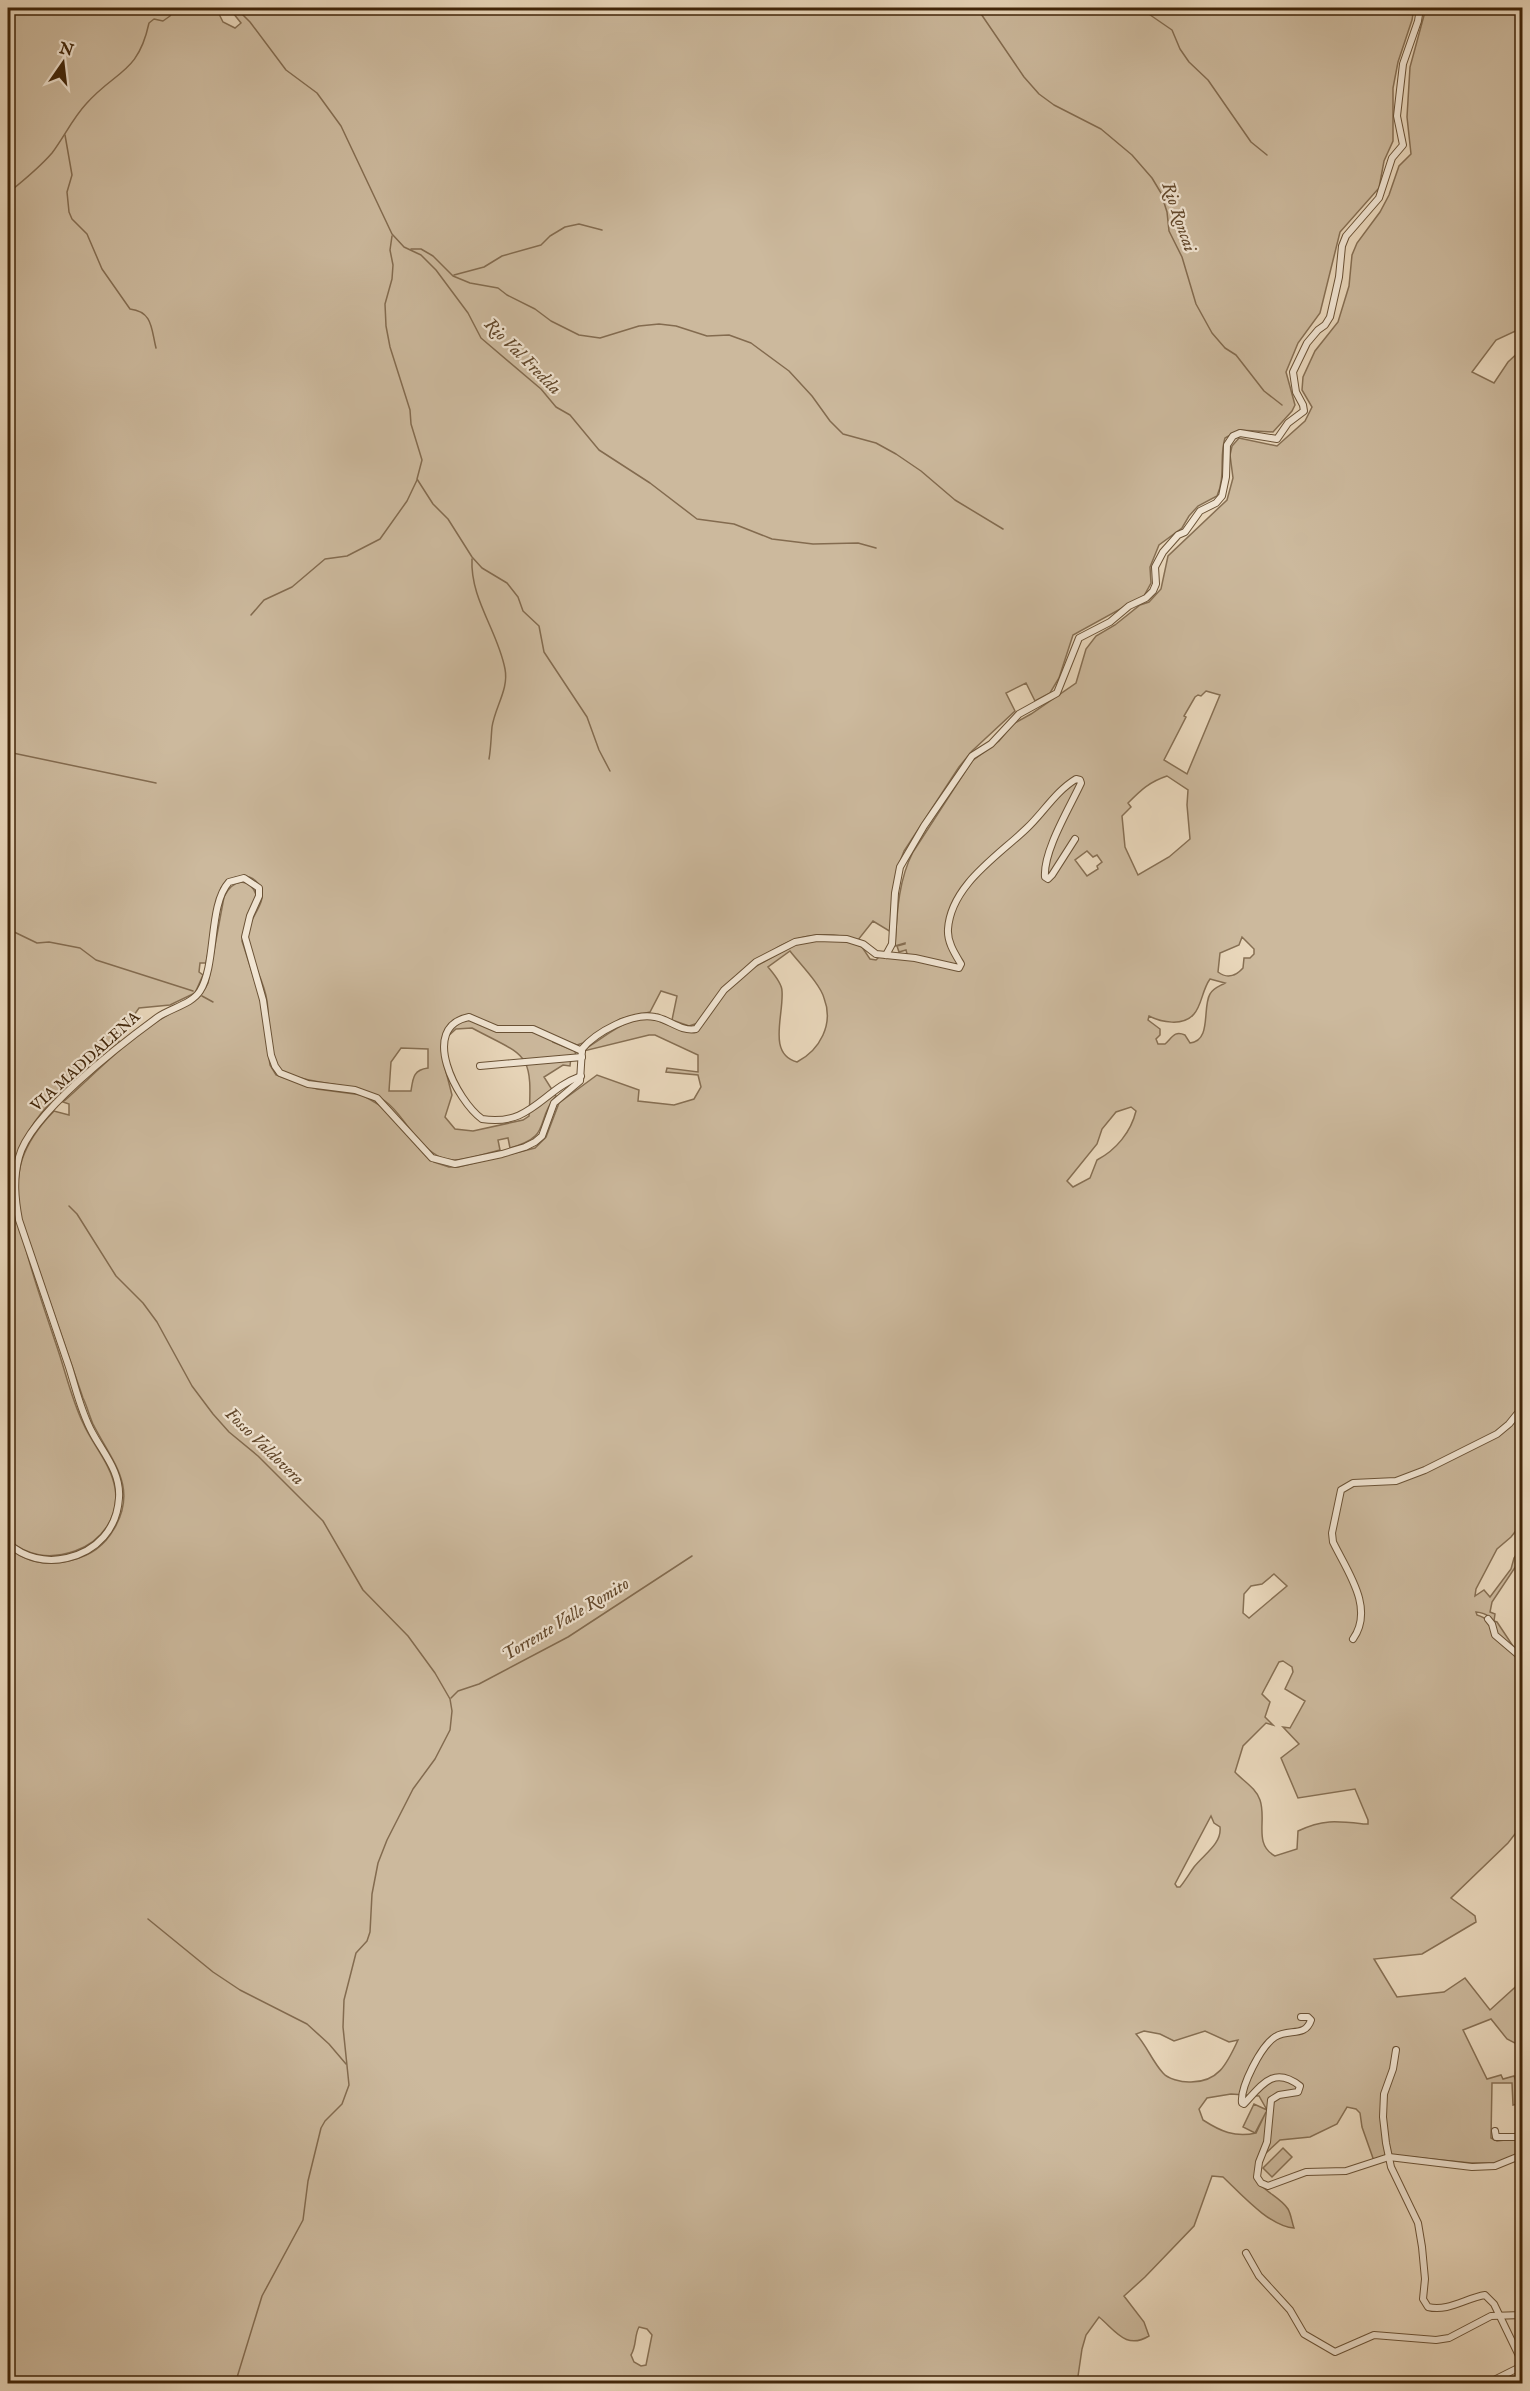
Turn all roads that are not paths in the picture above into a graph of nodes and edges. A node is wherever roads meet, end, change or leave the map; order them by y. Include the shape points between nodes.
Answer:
1 (1420, 8) edge
2 (1076, 839) dead end
3 (886, 955) junction
4 (582, 1054) junction
5 (480, 1066) dead end
6 (581, 1076) junction
7 (1522, 1408) edge
8 (8, 1543) edge
9 (1488, 1619) dead end
10 (1353, 1639) dead end
11 (1522, 1658) edge
12 (1301, 2017) dead end
13 (1396, 2050) dead end
14 (1495, 2131) dead end
15 (1522, 2137) edge
16 (1522, 2155) edge
17 (1389, 2157) junction
18 (1246, 2253) dead end
19 (1498, 2314) junction
20 (1522, 2315) edge
21 (1522, 2364) edge
22 (1493, 2384) edge

1 - 3 street via 1403,64 1397,116 1403,145 1392,158 1379,198 1346,236 1330,317 1307,343 1293,372 1304,411 1288,423 1277,440 1240,433 1229,441 1222,496 1200,511 1163,552 1155,567 1153,591 1110,622 1079,638 1057,693 1019,714 991,744 972,756 900,867 892,944
2 - 3 street via 1052,875 1045,877 1060,824 1081,783 1076,779 962,893 948,928 960,967
3 - 4 street via 847,939 795,942 756,962 724,990 696,1029 645,1017 621,1022 585,1045
4 - 5 street
4 - 6 street
4 - 6 street via 533,1029 497,1029 469,1017 450,1026 442,1044 460,1095 482,1119 521,1116
6 - 8 street, VIA MADDALENA via 579,1083 554,1103 542,1136 530,1145 455,1164 432,1158 377,1098 355,1090 308,1084 275,1066 263,1000 245,937 260,896 259,888 244,878 229,882 219,907 205,982 196,997 162,1014 130,1037 57,1102 33,1129 19,1157 15,1200 19,1220 85,1417 115,1470 120,1496 118,1512 108,1533 79,1555 46,1560 24,1554
7 - 10 street via 1497,1434 1425,1470 1396,1481 1351,1483 1341,1490 1332,1533 1361,1599 1361,1622
9 - 11 street via 1495,1635
12 - 17 street via 1311,2020 1309,2026 1304,2032 1281,2034 1267,2044 1241,2097 1244,2104 1265,2081 1278,2078 1291,2079 1300,2086 1298,2092 1271,2100 1267,2142 1257,2177 1268,2187 1306,2172 1346,2171
13 - 17 street via 1384,2094
14 - 15 street via 1500,2138
16 - 17 street via 1495,2166
17 - 19 street via 1418,2223 1424,2262 1423,2299 1428,2307 1458,2304 1485,2295
18 - 19 street via 1304,2334 1335,2352 1374,2335 1449,2338
19 - 20 street
19 - 21 street
21 - 22 street

